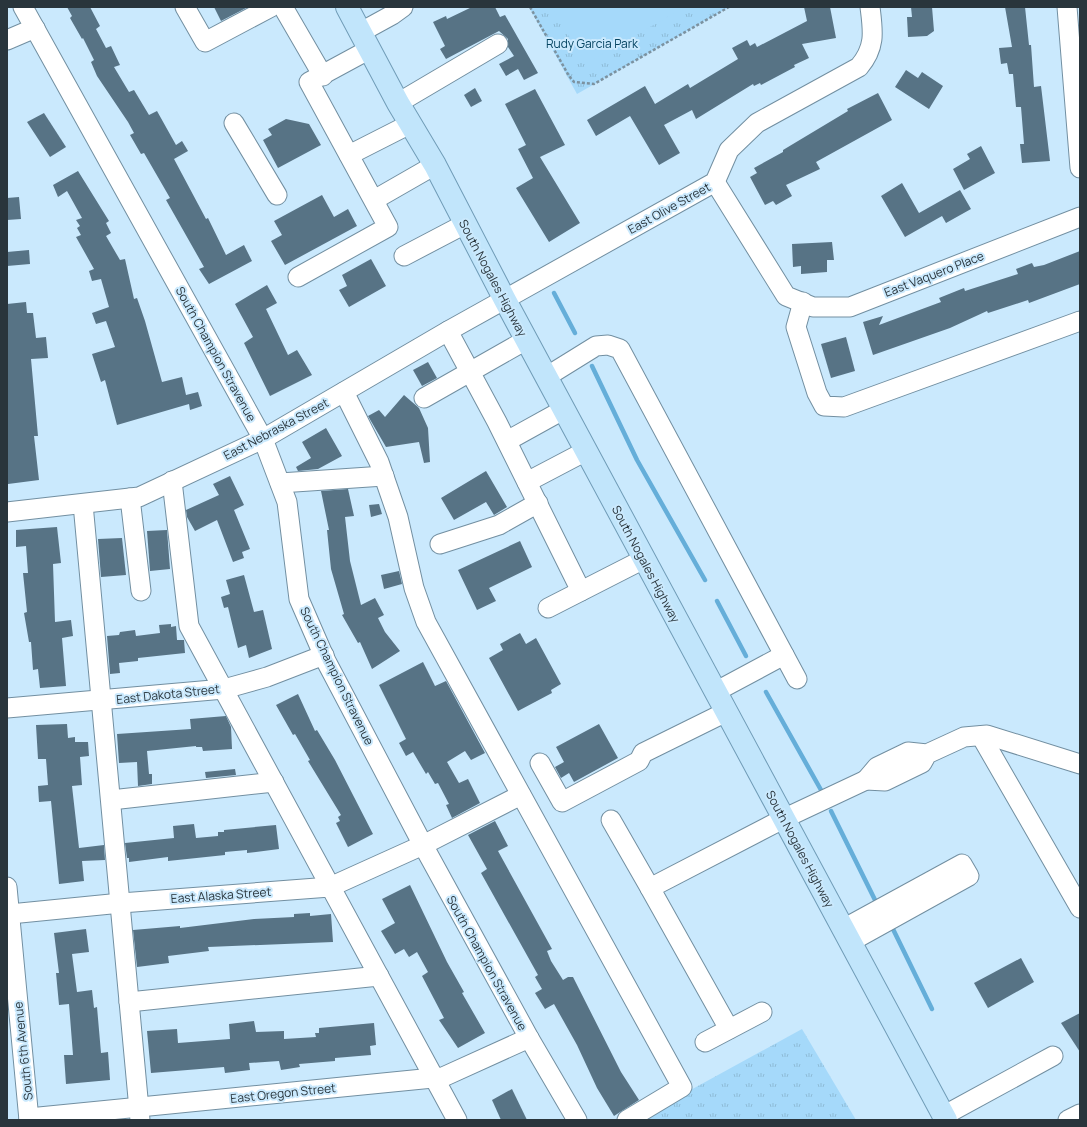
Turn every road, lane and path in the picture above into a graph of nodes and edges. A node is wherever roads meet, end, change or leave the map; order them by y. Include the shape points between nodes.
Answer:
1 (23, 7) edge
2 (185, 7) edge
3 (271, 7) edge
4 (283, 7) edge
5 (347, 7) edge
6 (403, 7) edge
7 (530, 7) edge
8 (729, 7) edge
9 (870, 7) edge
10 (1067, 7) edge
11 (35, 28) junction
12 (7, 40) edge
13 (366, 41) junction
14 (498, 44) dead end
15 (323, 76) junction
16 (398, 103) junction
17 (234, 123) dead end
18 (410, 124) junction
19 (349, 155) junction
20 (434, 165) junction
21 (1080, 168) edge
22 (715, 182) junction
23 (276, 195) dead end
24 (374, 200) junction
25 (1080, 217) edge
26 (465, 224) junction
27 (404, 256) dead end
28 (298, 277) dead end
29 (794, 299) junction
30 (504, 300) junction
31 (1080, 321) edge
32 (448, 331) junction
33 (526, 340) junction
34 (471, 372) junction
35 (546, 377) junction
36 (344, 392) junction
37 (424, 398) dead end
38 (563, 410) junction
39 (263, 439) junction
40 (507, 441) junction
41 (586, 451) junction
42 (384, 476) junction
43 (172, 481) junction
44 (527, 482) junction
45 (280, 483) junction
46 (130, 498) junction
47 (538, 503) junction
48 (83, 504) junction
49 (7, 512) edge
50 (440, 544) dead end
51 (644, 559) junction
52 (141, 591) dead end
53 (581, 591) junction
54 (548, 608) dead end
55 (324, 655) junction
56 (784, 655) junction
57 (797, 679) dead end
58 (224, 688) junction
59 (715, 692) junction
60 (102, 700) junction
61 (7, 708) edge
62 (726, 712) junction
63 (981, 736) junction
64 (540, 763) dead end
65 (1080, 764) edge
66 (274, 782) junction
67 (521, 795) junction
68 (111, 800) junction
69 (783, 819) junction
70 (611, 820) dead end
71 (423, 845) junction
72 (7, 887) edge
73 (330, 887) junction
74 (650, 888) junction
75 (121, 903) junction
76 (1080, 908) edge
77 (10, 914) junction
78 (846, 936) junction
79 (379, 976) junction
80 (129, 1002) junction
81 (762, 1012) dead end
82 (729, 1029) junction
83 (529, 1038) junction
84 (705, 1042) dead end
85 (1053, 1056) dead end
86 (434, 1078) junction
87 (139, 1114) edge
88 (1080, 1114) edge
89 (944, 1118) edge
90 (29, 1119) edge
91 (457, 1120) edge
92 (577, 1120) edge
93 (627, 1120) edge
94 (1068, 1120) edge

1 - 11 street, South Champion Stravenue
2 - 3 street via 205,42
4 - 15 street
5 - 13 main road, South Nogales Highway
6 - 13 street
7 - 8 path via 569,76 574,82 594,84
9 - 22 street, East Olive Street via 873,40 869,54 859,67 757,123 729,150
10 - 21 street
11 - 12 street
11 - 39 street, South Champion Stravenue
13 - 15 street
13 - 16 main road, South Nogales Highway
14 - 16 street
15 - 19 street via 310,82
16 - 18 main road, South Nogales Highway
17 - 23 street
18 - 19 street
18 - 20 main road, South Nogales Highway
19 - 24 street
20 - 24 street
20 - 26 main road, South Nogales Highway
22 - 29 street
22 - 30 street, East Olive Street
24 - 28 street via 388,227
25 - 29 street, East Vaquero Place via 850,307 813,307
26 - 27 street
26 - 30 main road, South Nogales Highway
29 - 31 street via 796,327 817,393 824,406 844,407
30 - 32 street, East Nebraska Street
30 - 33 main road, South Nogales Highway
32 - 34 street
32 - 36 street, East Nebraska Street
33 - 34 street
33 - 35 main road, South Nogales Highway
34 - 37 street
34 - 40 street
35 - 38 main road, South Nogales Highway
35 - 56 street via 596,346 608,345 620,349
36 - 39 street, East Nebraska Street
36 - 42 street
38 - 40 street
38 - 41 main road, South Nogales Highway
39 - 43 street, East Nebraska Street
39 - 45 street, South Champion Stravenue
40 - 44 street
41 - 44 street
41 - 51 main road, South Nogales Highway
42 - 45 street
42 - 67 street via 398,517 414,588 426,622
43 - 46 street, East Nebraska Street via 139,497
43 - 58 street via 189,626
44 - 47 street
45 - 55 street, South Champion Stravenue via 287,502 299,599
46 - 48 street, East Nebraska Street
46 - 52 street
47 - 50 street via 499,525
47 - 53 street
48 - 49 street, East Nebraska Street
48 - 60 street
51 - 53 street
51 - 59 main road, South Nogales Highway
53 - 54 street
55 - 58 street, East Dakota Street via 267,677
55 - 71 street, South Champion Stravenue
56 - 57 street
56 - 59 street
58 - 60 street, East Dakota Street
58 - 66 street
59 - 62 main road, South Nogales Highway
60 - 61 street, East Dakota Street
60 - 68 street
62 - 64 street via 643,753 639,761 562,802
62 - 69 main road, South Nogales Highway
63 - 65 street via 987,735
63 - 69 street via 964,737 927,754 908,752 877,767 866,780
63 - 76 street
66 - 68 street
66 - 73 street
67 - 71 street, East Alaska Street
67 - 93 street via 682,1087
68 - 75 street
69 - 74 street
69 - 78 main road, South Nogales Highway
70 - 74 street
71 - 73 street, East Alaska Street
71 - 83 street, South Champion Stravenue
72 - 77 street, South 6th Avenue
73 - 75 street, East Alaska Street
73 - 79 street
74 - 82 street
75 - 77 street, East Alaska Street
75 - 80 street
77 - 90 street, South 6th Avenue
78 - 78 street via 969,876 962,864
78 - 89 main road, South Nogales Highway
79 - 80 street
79 - 86 street
80 - 87 street
81 - 82 street
82 - 84 street
83 - 86 street, East Oregon Street via 443,1077
83 - 92 street, South Champion Stravenue
85 - 89 street
86 - 87 street, East Oregon Street
86 - 91 street
87 - 90 street, East Oregon Street
88 - 94 street

